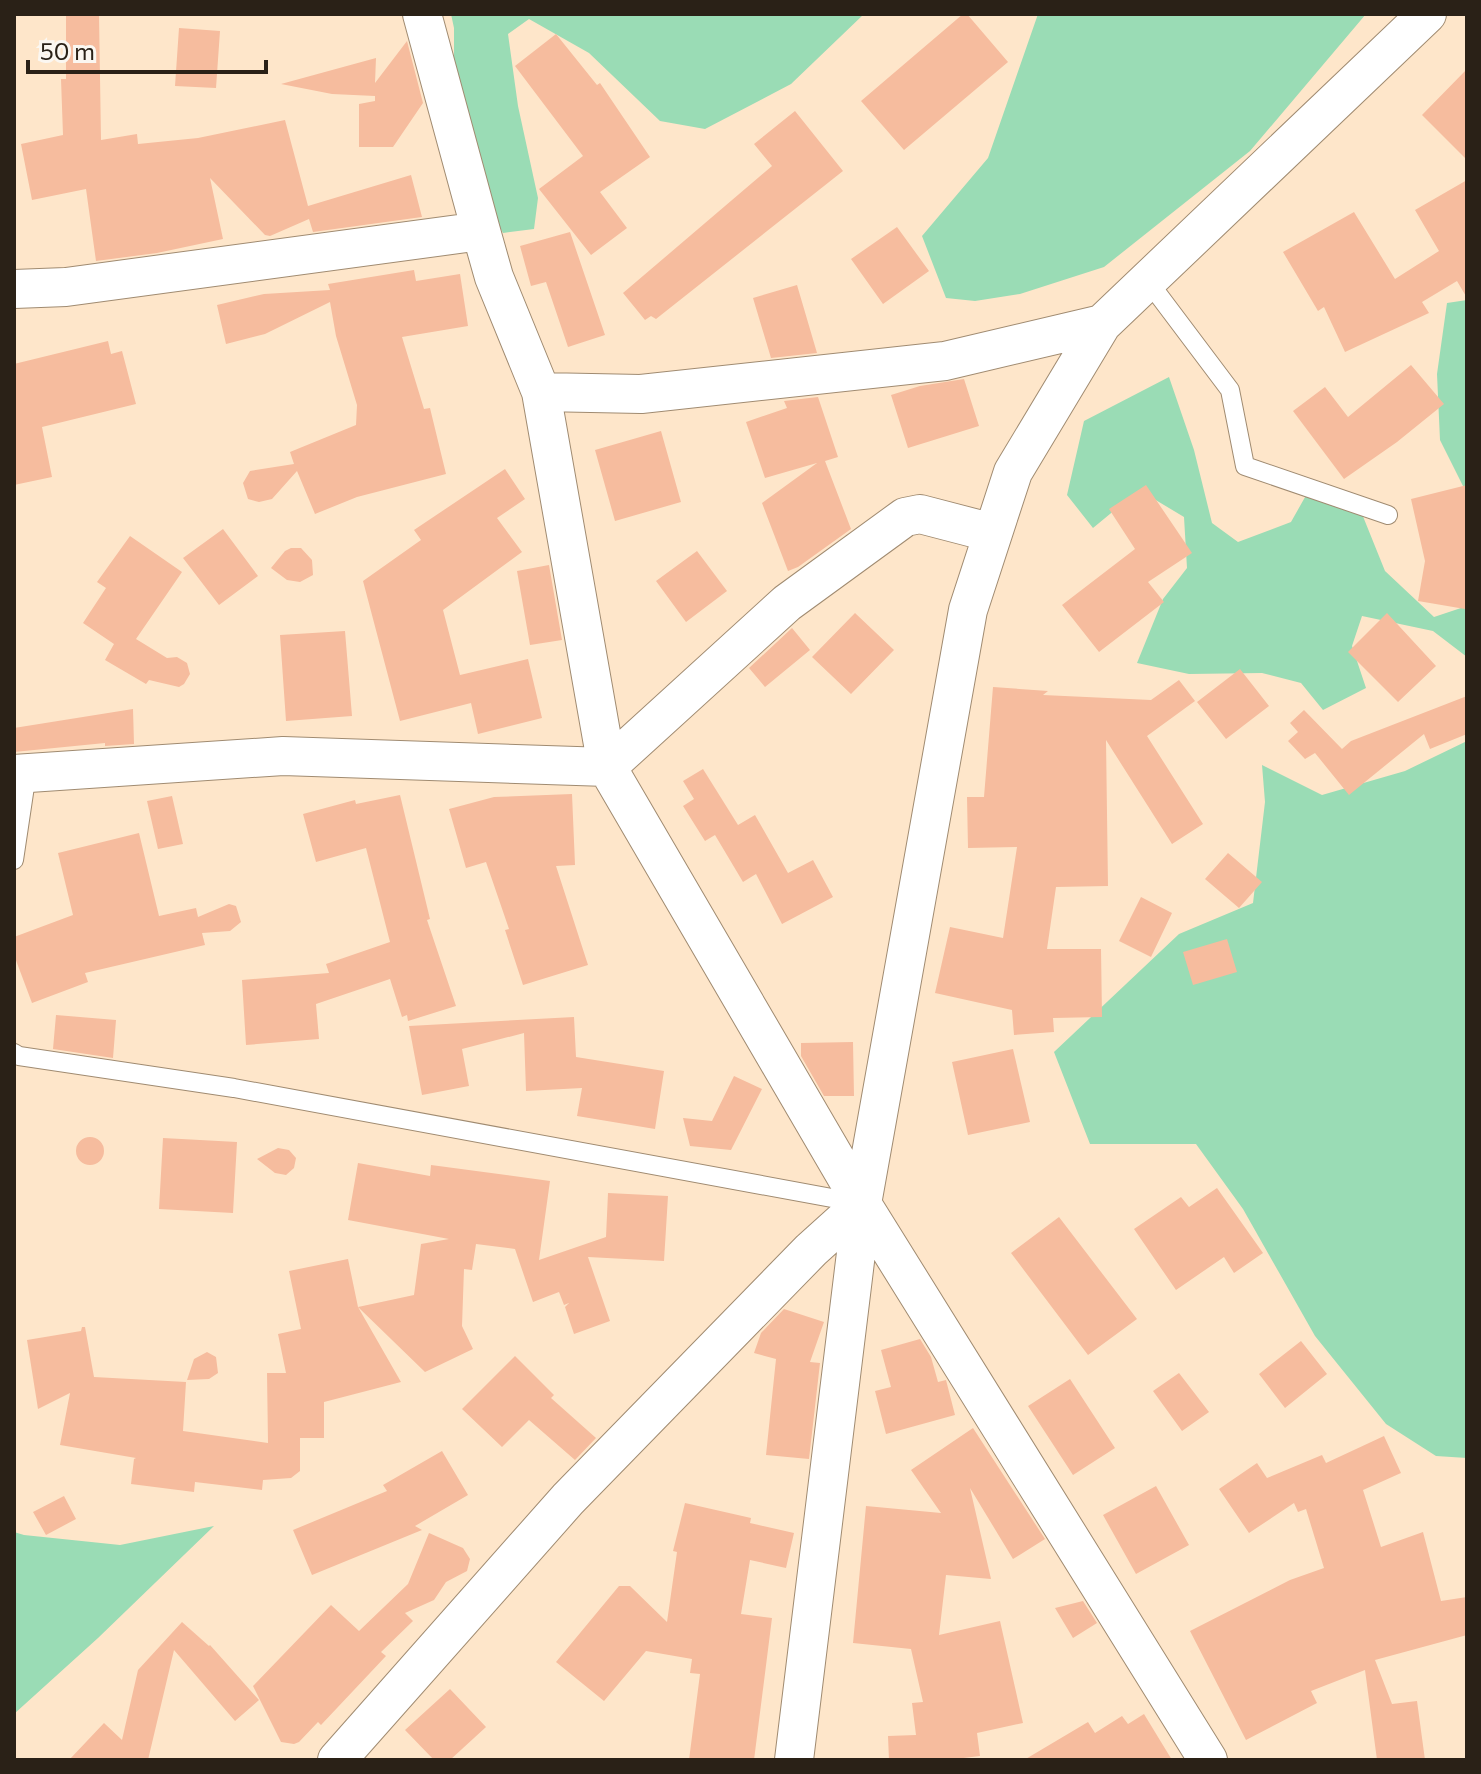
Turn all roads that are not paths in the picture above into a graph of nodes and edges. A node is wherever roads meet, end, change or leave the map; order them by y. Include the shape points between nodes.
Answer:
1 (422, 14) edge
2 (1427, 14) edge
3 (481, 231) junction
4 (1148, 281) junction
5 (14, 289) edge
6 (1102, 324) junction
7 (541, 392) junction
8 (1388, 515) dead end
9 (993, 533) junction
10 (607, 767) junction
11 (21, 774) edge
12 (14, 860) edge
13 (14, 1053) edge
14 (862, 1204) junction
15 (337, 1760) edge
16 (794, 1760) edge
17 (1208, 1760) edge

1 - 3 street
2 - 4 street
3 - 5 street via 66,287
3 - 7 street
4 - 6 street
4 - 8 lane via 1230,390 1245,466
6 - 7 street via 945,361 641,394
6 - 9 street via 1013,472
7 - 10 street
9 - 10 street via 920,514 905,517 787,603
9 - 14 street via 968,610
10 - 11 street via 283,756
10 - 14 street
11 - 12 lane
13 - 14 lane via 234,1088
14 - 15 street via 568,1499
14 - 16 street
14 - 17 street

